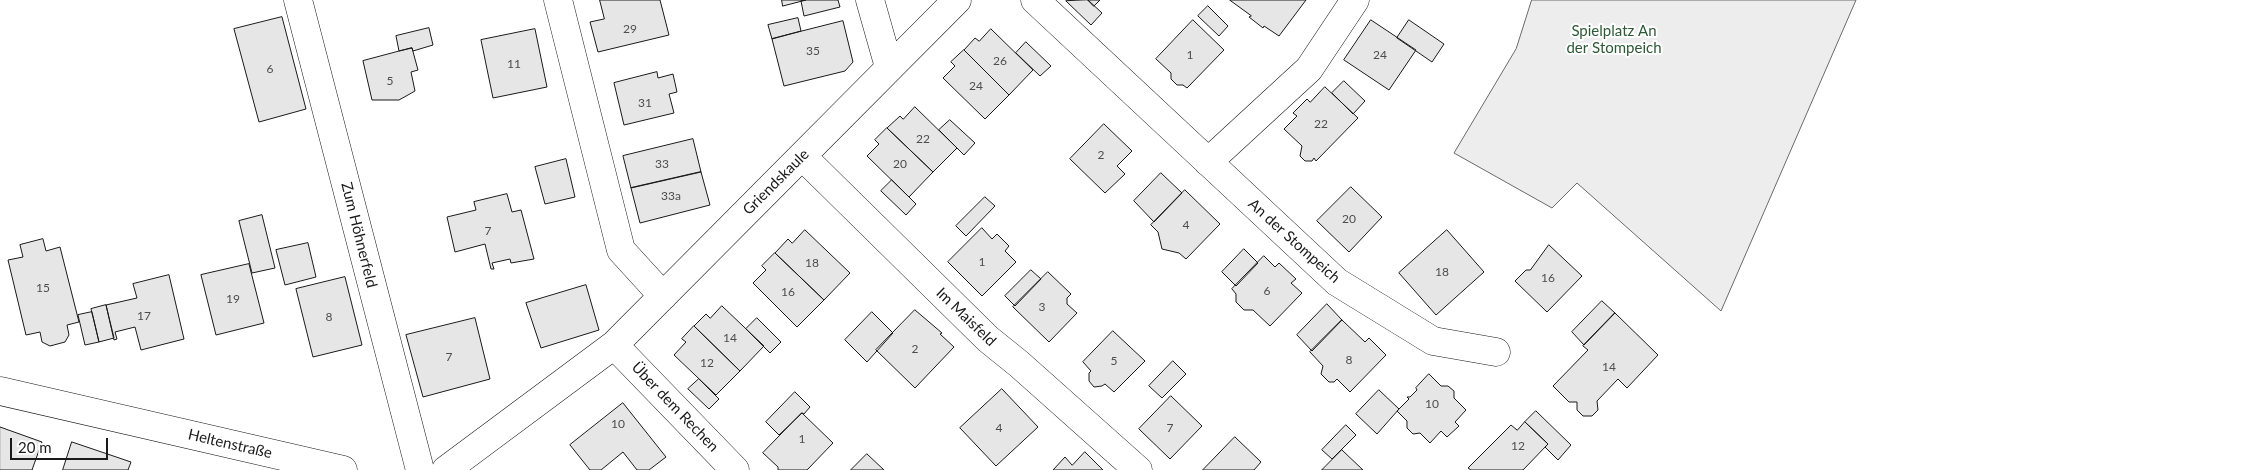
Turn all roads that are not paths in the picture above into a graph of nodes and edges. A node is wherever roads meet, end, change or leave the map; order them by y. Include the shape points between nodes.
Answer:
1 (298, 0) edge
2 (558, 0) edge
3 (870, 0) edge
4 (957, 0) edge
5 (1034, 0) edge
6 (1355, 0) edge
7 (889, 68) junction
8 (802, 156) junction
9 (1208, 162) junction
10 (663, 296) junction
11 (614, 345) junction
12 (1496, 352) dead end
13 (0, 391) edge
14 (342, 470) edge
15 (420, 470) edge
16 (446, 470) edge
17 (735, 470) edge
18 (1138, 470) edge

1 - 15 street, Zum Höhnerfeld
2 - 10 street via 621,250
3 - 7 street
4 - 7 street, Griendskaule
5 - 9 street, An der Stompeich
6 - 9 street via 1309,70
7 - 8 street, Griendskaule
8 - 10 street, Griendskaule
8 - 18 street, Im Maisfeld via 988,339
9 - 12 street, An der Stompeich via 1337,282 1434,341
10 - 11 street, Griendskaule
11 - 16 street, Griendskaule
11 - 17 street, Über dem Rechen
13 - 14 street, Heltenstraße

